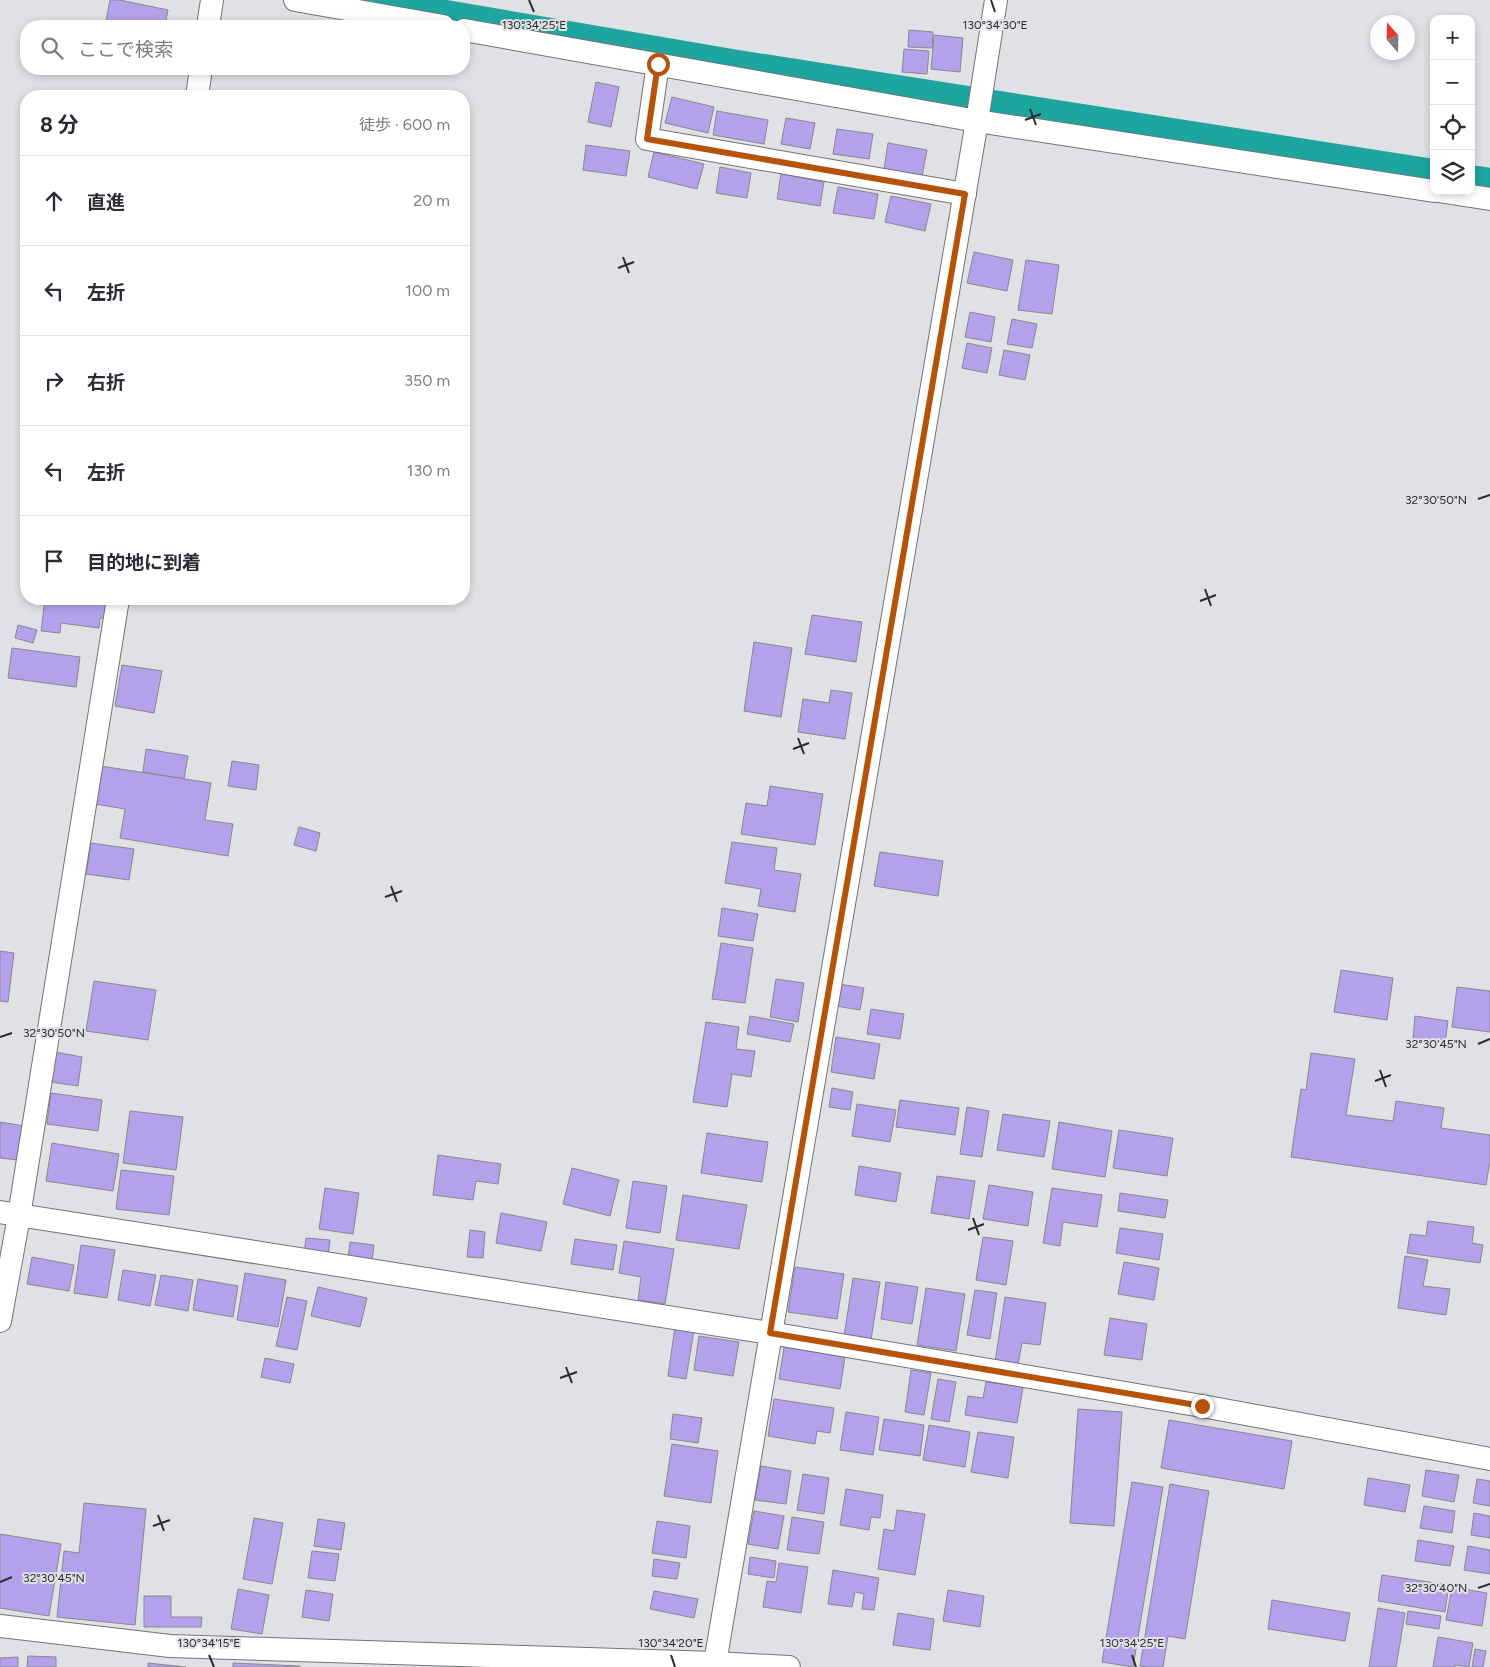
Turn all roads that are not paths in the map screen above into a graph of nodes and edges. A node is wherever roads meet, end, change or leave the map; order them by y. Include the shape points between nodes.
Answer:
1 (212, 0) edge
2 (295, 0) edge
3 (996, 0) edge
4 (209, 20) edge
5 (409, 20) edge
6 (470, 31) edge
7 (658, 64) junction
8 (200, 75) edge
9 (198, 90) edge
10 (978, 121) junction
11 (1430, 190) edge
12 (965, 194) junction
13 (1464, 195) edge
14 (1490, 199) edge
15 (117, 605) edge
16 (9, 1214) edge
17 (0, 1321) edge
18 (770, 1333) junction
19 (1490, 1459) edge
20 (0, 1626) edge
21 (459, 1655) junction
22 (563, 1663) edge
23 (715, 1663) junction
24 (478, 1667) edge
25 (789, 1667) edge

1 - 4 street
2 - 5 street
3 - 10 street
6 - 7 street
7 - 10 street
7 - 12 street via 647,139
8 - 9 street
10 - 11 street
10 - 12 street
12 - 18 street
13 - 14 street
15 - 16 street
16 - 17 street
16 - 18 street
18 - 19 street via 1202,1406
18 - 23 street
20 - 21 street via 170,1646
21 - 22 street
21 - 24 street
22 - 23 street
23 - 25 street

